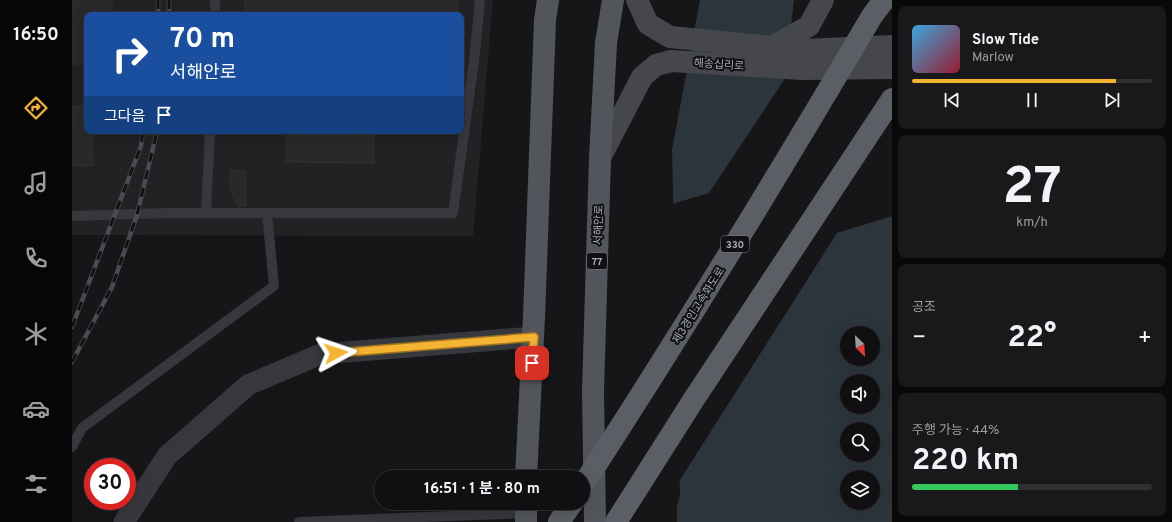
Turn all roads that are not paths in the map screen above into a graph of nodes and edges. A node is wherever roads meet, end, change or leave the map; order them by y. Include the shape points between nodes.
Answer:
1 (215, 0) edge
2 (480, 0) edge
3 (548, 0) edge
4 (613, 0) edge
5 (637, 0) edge
6 (823, 0) edge
7 (884, 0) edge
8 (215, 12) edge
9 (892, 46) edge
10 (772, 47) junction
11 (892, 68) edge
12 (892, 99) edge
13 (464, 133) edge
14 (210, 134) edge
15 (464, 134) edge
16 (600, 158) junction
17 (206, 213) junction
18 (267, 213) junction
19 (72, 216) edge
20 (534, 337) junction
21 (72, 447) edge
22 (526, 470) edge
23 (590, 474) edge
24 (567, 510) edge
25 (526, 513) edge
26 (124, 522) edge
27 (300, 522) edge
28 (559, 522) edge
29 (595, 522) edge
30 (616, 522) edge

1 - 8 lane
2 - 13 lane
3 - 20 main road
4 - 16 main road, 서해안로 / 77 via 606,43
5 - 10 main road, 해송십리로 via 648,24 670,37
6 - 10 main road via 809,26
7 - 23 highway, 제3경인고속화도로 / 330, bridge via 669,352
9 - 10 main road, 해송십리로 via 804,50
11 - 16 main road, 해송십리로 via 802,69 672,60 656,65 642,77
12 - 30 highway
14 - 17 lane
15 - 18 lane via 453,213
16 - 29 main road, 서해안로 / 77 via 593,391
17 - 18 lane
17 - 19 lane
18 - 21 lane via 274,286 82,428
20 - 22 main road
20 - 26 street via 321,354 248,385 167,456
24 - 28 highway
25 - 27 lane

